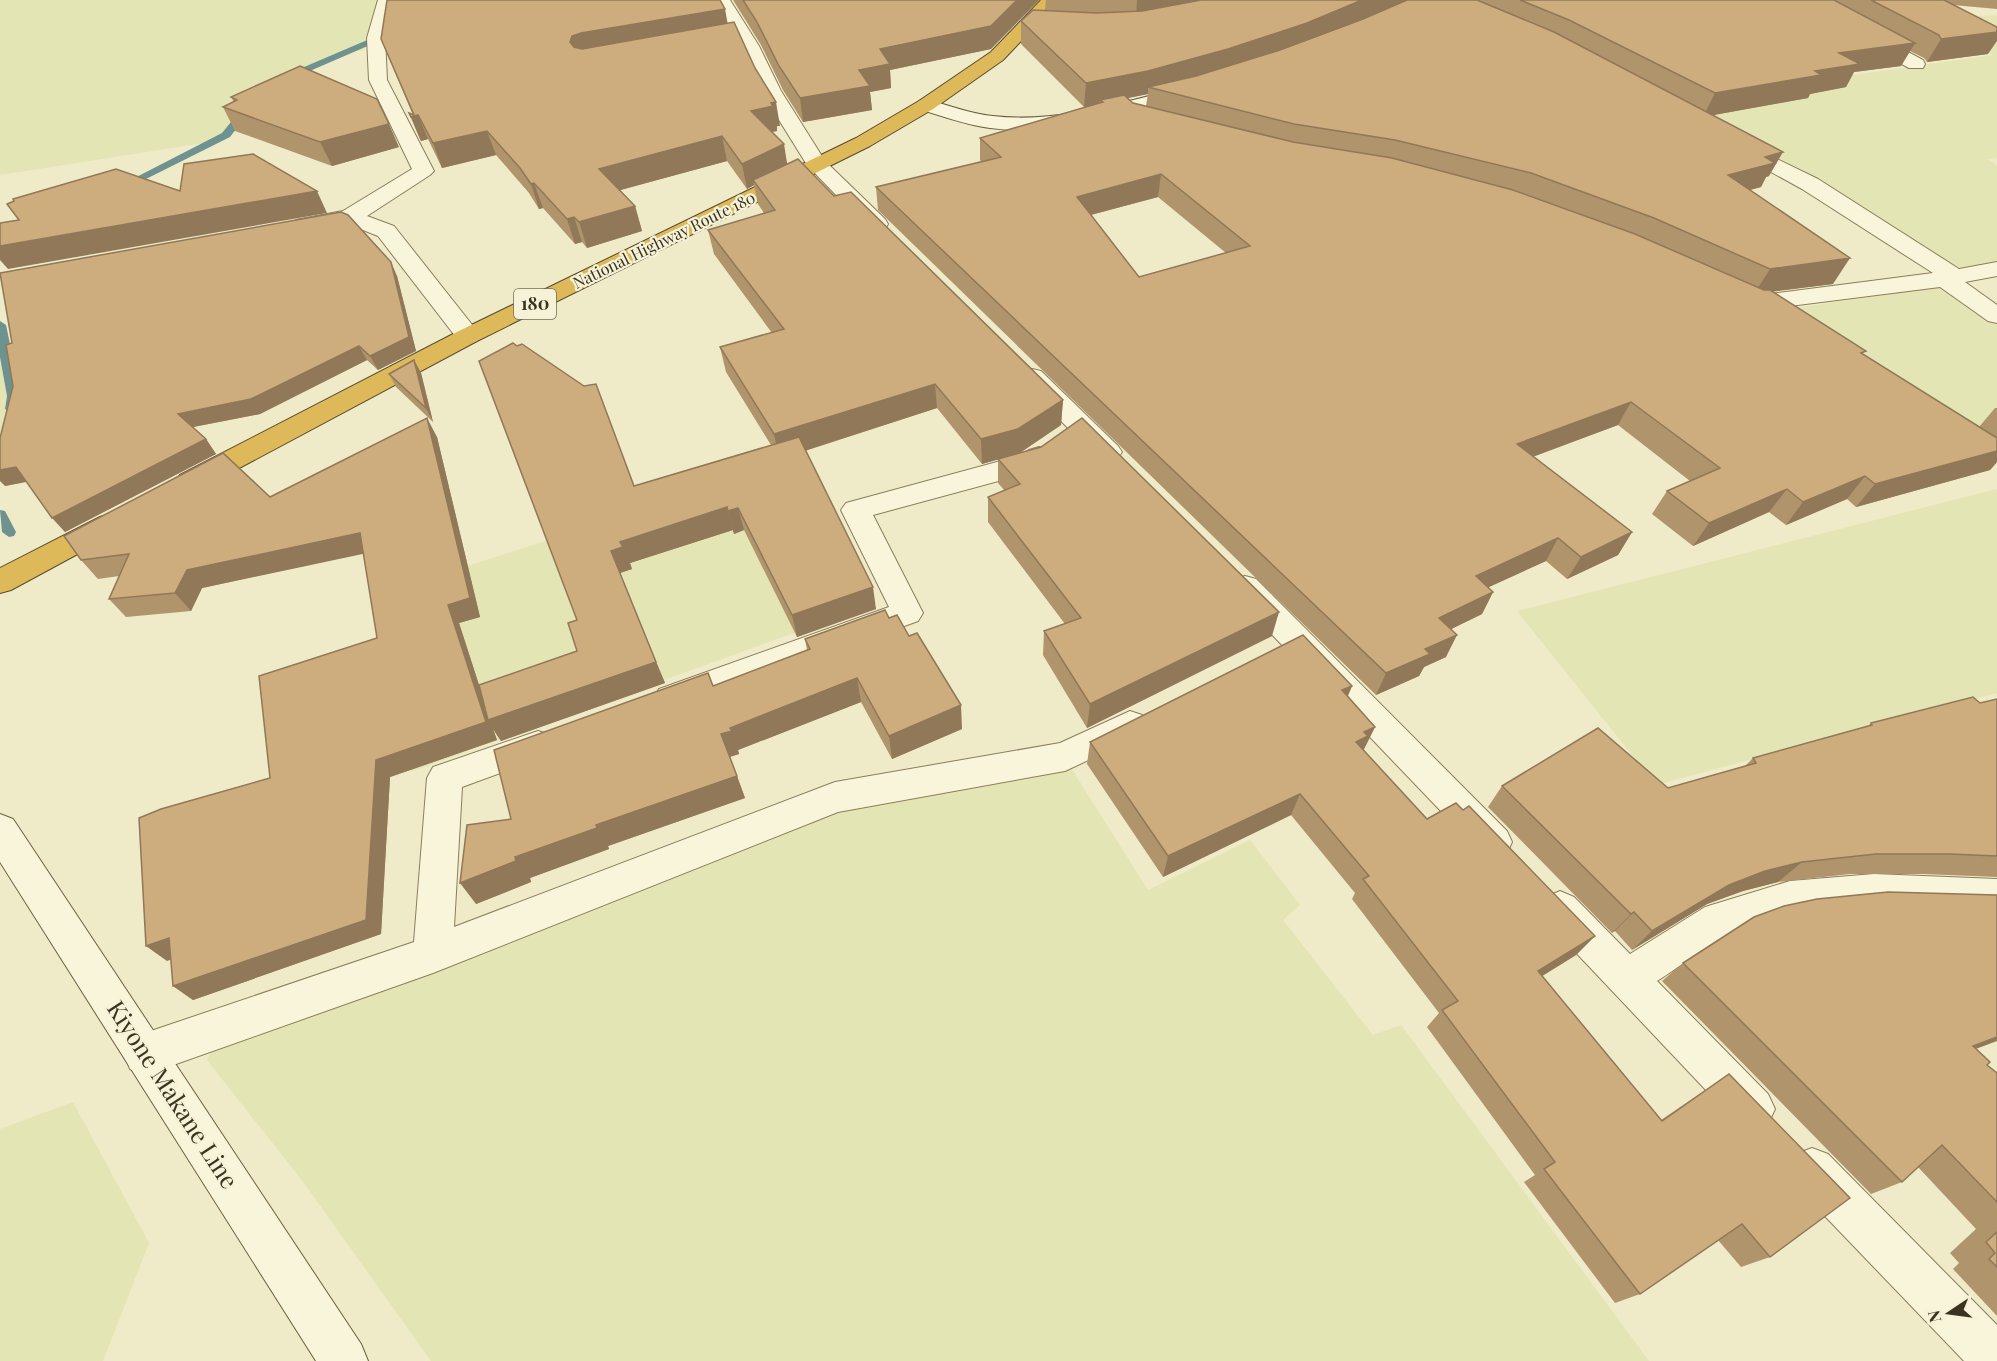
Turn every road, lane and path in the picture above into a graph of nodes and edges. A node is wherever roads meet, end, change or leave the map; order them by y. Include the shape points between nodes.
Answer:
1 (387, 0) edge
2 (721, 0) edge
3 (1051, 0) edge
4 (1798, 0) edge
5 (743, 36) junction
6 (721, 40) edge
7 (1916, 64) dead end
8 (1212, 86) edge
9 (926, 105) junction
10 (1126, 108) junction
11 (1151, 121) edge
12 (1717, 134) edge
13 (817, 165) junction
14 (350, 217) junction
15 (280, 229) edge
16 (895, 242) edge
17 (1997, 269) edge
18 (1950, 278) junction
19 (1718, 289) edge
20 (1997, 316) edge
21 (468, 336) junction
22 (1014, 359) edge
23 (1082, 426) junction
24 (1132, 476) edge
25 (166, 494) edge
26 (125, 516) edge
27 (1224, 566) edge
28 (0, 582) edge
29 (1299, 640) junction
30 (1267, 656) edge
31 (648, 706) edge
32 (1161, 709) edge
33 (569, 734) edge
34 (0, 830) edge
35 (1997, 896) edge
36 (433, 954) junction
37 (1627, 978) junction
38 (145, 1054) junction
39 (1997, 1360) edge
40 (344, 1361) edge

1 - 14 street via 376,38 378,80 423,171
2 - 5 street
3 - 9 highway, National Highway Route 180 / 180 via 1041,26
4 - 7 street
5 - 6 street
5 - 13 street via 771,91
8 - 10 street
9 - 10 street via 1000,123 1034,123
9 - 13 highway, National Highway Route 180 / 180
10 - 11 street
12 - 18 street via 1810,184
13 - 16 street
13 - 21 highway, National Highway Route 180 / 180
14 - 15 street
14 - 21 street via 386,231
17 - 18 street
18 - 19 street via 1750,304
18 - 20 street
21 - 25 highway, National Highway Route 180 / 180
22 - 23 street
23 - 24 street
23 - 31 street via 1029,463 856,510 907,613
26 - 28 highway
27 - 29 street
29 - 30 street
29 - 37 street
32 - 36 street via 1065,757 835,797
33 - 36 street via 445,778
34 - 38 street, Kiyone Makane Line
35 - 37 street via 1874,891 1790,898 1719,920
36 - 38 street
37 - 39 street
38 - 40 street, Kiyone Makane Line

